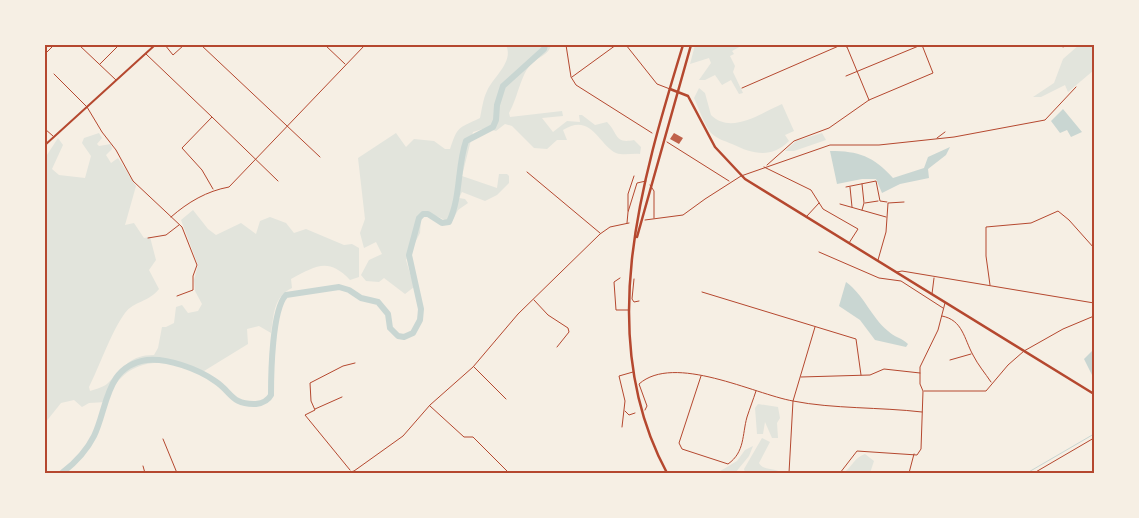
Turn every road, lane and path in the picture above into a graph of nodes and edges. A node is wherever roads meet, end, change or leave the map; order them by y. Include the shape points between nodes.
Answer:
1 (54, 45) edge
2 (79, 45) edge
3 (119, 45) edge
4 (155, 45) edge
5 (165, 45) edge
6 (184, 45) edge
7 (201, 45) edge
8 (325, 45) edge
9 (365, 45) edge
10 (566, 45) edge
11 (616, 45) edge
12 (626, 45) edge
13 (683, 45) edge
14 (691, 45) edge
15 (921, 45) edge
16 (1060, 45) edge
17 (1063, 47) dead end
18 (45, 54) edge
19 (146, 54) junction
20 (100, 65) junction
21 (346, 65) junction
22 (857, 72) junction
23 (54, 74) dead end
24 (846, 76) dead end
25 (571, 77) junction
26 (116, 81) junction
27 (1076, 87) dead end
28 (742, 88) dead end
29 (670, 89) junction
30 (678, 92) junction
31 (869, 100) junction
32 (87, 107) junction
33 (212, 117) junction
34 (288, 126) junction
35 (45, 129) edge
36 (945, 132) dead end
37 (652, 133) dead end
38 (53, 137) junction
39 (936, 138) junction
40 (667, 142) dead end
41 (45, 145) edge
42 (320, 157) dead end
43 (256, 159) junction
44 (766, 166) junction
45 (763, 167) junction
46 (527, 172) dead end
47 (634, 176) dead end
48 (742, 176) junction
49 (278, 181) dead end
50 (646, 181) junction
51 (730, 182) junction
52 (862, 184) junction
53 (650, 185) junction
54 (850, 186) junction
55 (846, 187) dead end
56 (214, 190) junction
57 (880, 201) junction
58 (819, 202) junction
59 (904, 202) dead end
60 (864, 203) junction
61 (888, 203) junction
62 (840, 204) dead end
63 (852, 207) junction
64 (862, 210) junction
65 (628, 212) junction
66 (171, 217) junction
67 (807, 217) junction
68 (887, 217) junction
69 (654, 218) junction
70 (645, 220) dead end
71 (180, 225) junction
72 (600, 234) junction
73 (148, 238) dead end
74 (635, 243) junction
75 (849, 243) junction
76 (1094, 248) edge
77 (820, 252) dead end
78 (878, 261) junction
79 (896, 272) junction
80 (934, 277) junction
81 (620, 278) dead end
82 (634, 279) dead end
83 (990, 286) junction
84 (702, 292) dead end
85 (932, 294) junction
86 (177, 296) dead end
87 (533, 300) junction
88 (640, 301) dead end
89 (945, 302) junction
90 (1094, 303) edge
91 (944, 309) junction
92 (628, 310) junction
93 (941, 316) junction
94 (1094, 316) edge
95 (815, 327) junction
96 (557, 347) dead end
97 (1024, 351) junction
98 (972, 354) junction
99 (950, 360) dead end
100 (355, 363) dead end
101 (473, 367) junction
102 (632, 372) junction
103 (920, 373) junction
104 (861, 375) junction
105 (702, 376) junction
106 (800, 377) junction
107 (992, 382) junction
108 (635, 384) junction
109 (640, 384) junction
110 (756, 391) junction
111 (923, 391) junction
112 (1094, 394) edge
113 (342, 397) dead end
114 (506, 399) dead end
115 (793, 401) junction
116 (430, 405) junction
117 (315, 410) junction
118 (624, 410) junction
119 (645, 410) dead end
120 (922, 412) junction
121 (635, 413) dead end
122 (622, 428) dead end
123 (163, 438) dead end
124 (1093, 438) edge
125 (1094, 442) edge
126 (914, 454) junction
127 (142, 466) dead end
128 (351, 472) junction
129 (355, 472) edge
130 (145, 473) edge
131 (178, 473) edge
132 (347, 473) edge
133 (509, 473) edge
134 (667, 473) edge
135 (789, 473) edge
136 (840, 473) edge
137 (909, 473) edge
138 (1034, 473) edge

1 - 18 street
2 - 20 street
3 - 20 street
4 - 19 main road
5 - 6 street via 173,55
7 - 34 street
8 - 21 street
9 - 21 street
10 - 25 street
11 - 25 street
12 - 29 street via 657,84
13 - 29 highway
14 - 30 highway
15 - 22 street
15 - 31 street via 933,73
16 - 17 street
19 - 26 main road
19 - 33 street
20 - 26 street
21 - 34 street
22 - 24 street
22 - 28 street via 847,47 841,45
22 - 31 street
23 - 32 street
25 - 37 street via 576,85
26 - 32 main road
27 - 39 street via 1045,120 954,138
29 - 30 highway
29 - 50 highway via 651,150
30 - 48 highway via 690,99 716,147
30 - 53 highway
31 - 44 street via 829,128 794,141
32 - 38 main road
32 - 66 street via 133,181
33 - 43 street
33 - 56 street via 182,148 202,170
34 - 42 street
34 - 43 street
35 - 38 street
36 - 39 street
38 - 41 main road
39 - 44 street via 879,145 830,145
40 - 51 street
43 - 49 street
43 - 56 street via 229,187
44 - 45 street
45 - 48 street
45 - 58 street via 811,190
46 - 72 street
47 - 65 street via 628,194
48 - 51 street
48 - 67 highway
50 - 65 street via 637,183
50 - 74 highway
51 - 69 street via 683,215
52 - 54 street
52 - 57 street via 876,181
52 - 60 street
53 - 69 street via 654,191
53 - 74 highway
54 - 55 street
54 - 63 street
56 - 66 street via 187,203
57 - 60 street
57 - 61 street
58 - 67 street
58 - 75 street via 823,208 858,229
59 - 61 street
60 - 64 street
61 - 68 street
62 - 63 street
63 - 64 street
64 - 68 street
65 - 72 street via 628,223 610,227
66 - 71 street
67 - 75 highway
68 - 78 street
69 - 70 street
71 - 73 street via 166,235
71 - 86 street via 196,265 193,290
72 - 87 street
74 - 92 highway
75 - 78 highway
76 - 83 street via 1058,211 1031,223 986,227
77 - 91 street via 879,278 901,281
78 - 79 highway
79 - 80 street
79 - 85 highway
80 - 83 street
80 - 85 street
81 - 92 street via 614,282 616,310
82 - 88 street via 632,299
83 - 90 street
84 - 95 street
85 - 89 highway
87 - 96 street via 568,328 569,332
87 - 101 street
89 - 91 street
89 - 97 highway
91 - 93 street
92 - 102 highway
93 - 98 street via 952,318 959,324
93 - 103 street
94 - 97 street
95 - 104 street via 856,339
95 - 106 street
97 - 107 street
97 - 112 highway
98 - 99 street
98 - 107 street
100 - 117 street via 310,383 310,401
101 - 114 street
101 - 116 street
102 - 108 highway
102 - 118 street via 619,376 625,397
103 - 104 street via 884,369
103 - 111 street
104 - 106 street
105 - 109 street via 666,373
105 - 110 street
105 - 110 street via 679,443 682,449 728,464 744,442 746,420
106 - 115 street
107 - 111 street via 990,388 982,393
108 - 109 street
108 - 134 highway via 646,426
109 - 119 street via 647,406
110 - 115 street
111 - 120 street
113 - 117 street
115 - 120 street
115 - 135 street
116 - 129 street via 403,436
116 - 133 street via 464,437 473,437
117 - 128 street via 305,415 306,418
118 - 121 street via 629,415
118 - 122 street
120 - 126 street via 921,450
123 - 131 street
124 - 125 street
124 - 138 street
126 - 136 street via 856,451
126 - 137 street
127 - 130 street
128 - 129 street
128 - 132 street

